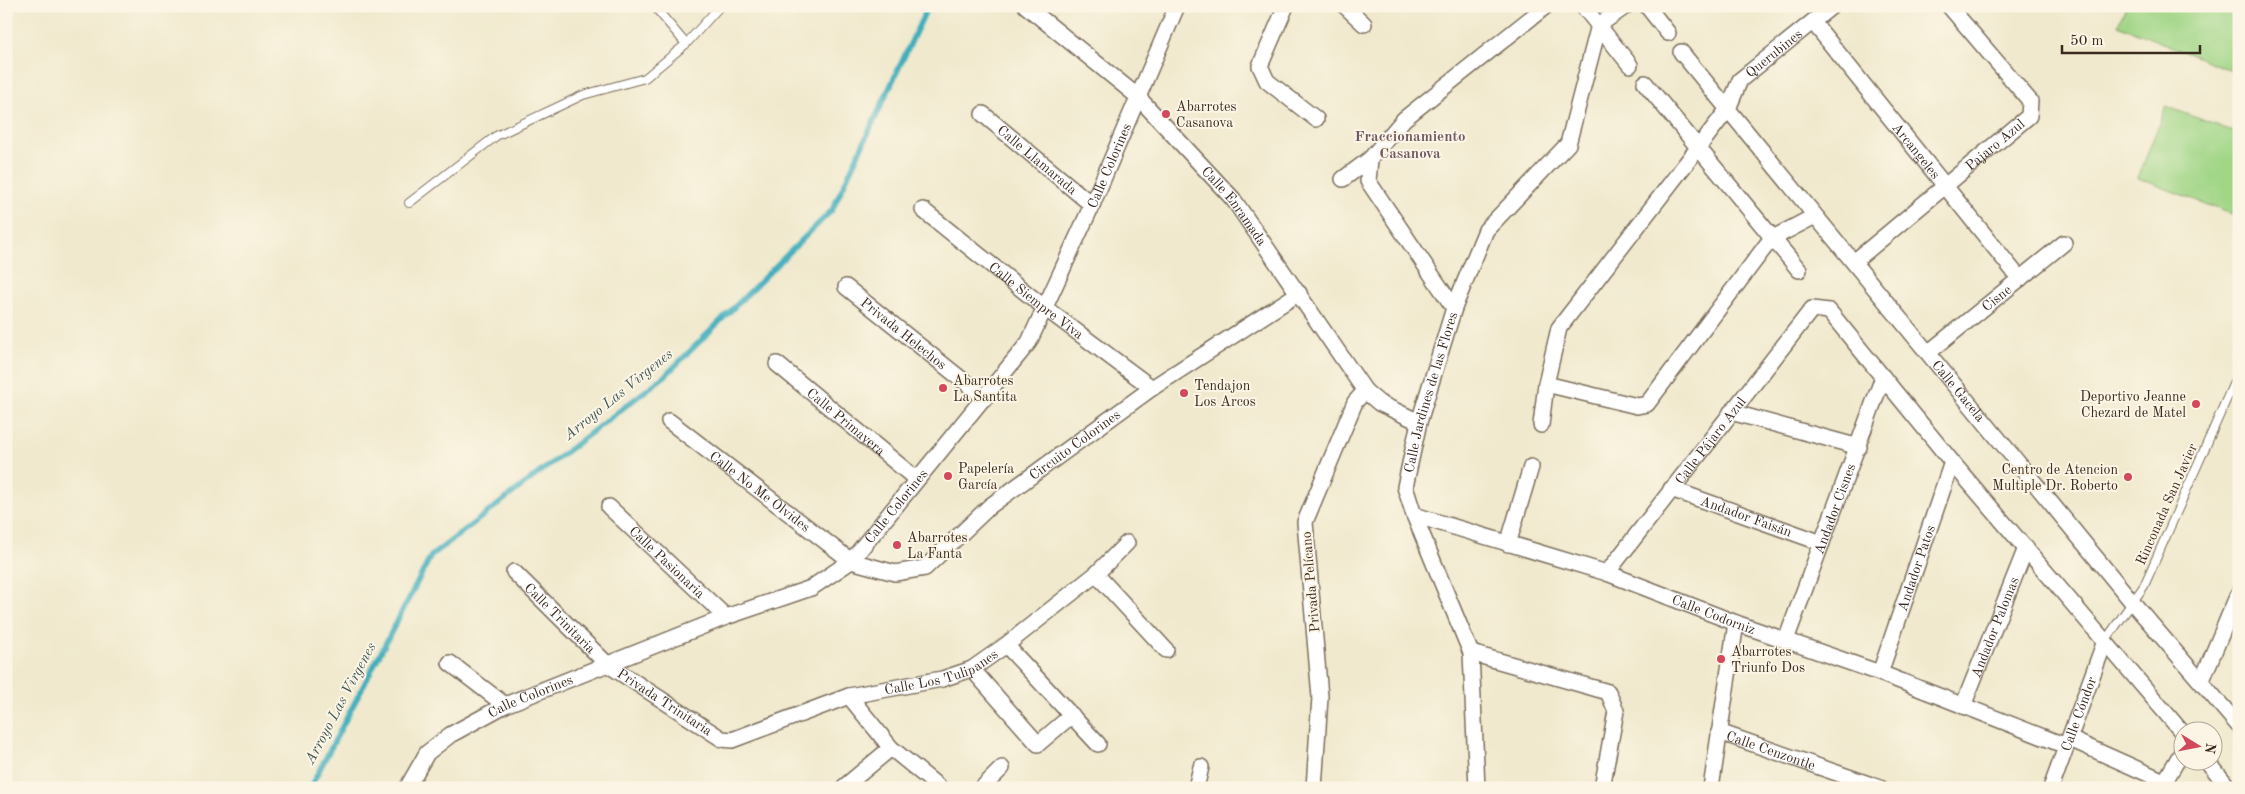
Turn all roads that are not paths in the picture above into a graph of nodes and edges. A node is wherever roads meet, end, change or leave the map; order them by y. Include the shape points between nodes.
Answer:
1 (654, 6) edge
2 (720, 6) edge
3 (1026, 6) edge
4 (1177, 6) edge
5 (1286, 6) edge
6 (1345, 6) edge
7 (1546, 6) edge
8 (1583, 6) edge
9 (1626, 6) edge
10 (1647, 6) edge
11 (1832, 6) edge
12 (1949, 6) edge
13 (1813, 22) junction
14 (1364, 24) dead end
15 (1599, 25) junction
16 (1668, 33) dead end
17 (686, 44) junction
18 (1681, 52) dead end
19 (1630, 65) dead end
20 (1644, 83) dead end
21 (1137, 96) junction
22 (1728, 109) junction
23 (983, 114) dead end
24 (1316, 119) dead end
25 (1697, 149) junction
26 (1370, 159) junction
27 (1343, 179) dead end
28 (1944, 187) junction
29 (409, 203) dead end
30 (1092, 205) junction
31 (923, 210) dead end
32 (1815, 216) junction
33 (1771, 239) junction
34 (2064, 243) dead end
35 (1855, 261) junction
36 (1799, 270) dead end
37 (2020, 279) junction
38 (846, 287) dead end
39 (1298, 293) junction
40 (1045, 308) junction
41 (1454, 308) junction
42 (1928, 354) junction
43 (777, 364) dead end
44 (2239, 371) edge
45 (1883, 377) junction
46 (1546, 384) junction
47 (1152, 388) junction
48 (1365, 391) junction
49 (985, 398) junction
50 (1731, 412) junction
51 (669, 421) dead end
52 (1419, 422) junction
53 (1541, 425) dead end
54 (1859, 446) junction
55 (1952, 462) junction
56 (1531, 467) dead end
57 (916, 479) junction
58 (1671, 489) junction
59 (610, 507) dead end
60 (1414, 515) junction
61 (1822, 542) junction
62 (1127, 543) dead end
63 (1508, 544) junction
64 (2026, 548) junction
65 (851, 561) junction
66 (514, 572) dead end
67 (1096, 574) junction
68 (1607, 574) junction
69 (2239, 592) edge
70 (2133, 603) junction
71 (726, 617) junction
72 (1736, 623) junction
73 (1786, 640) junction
74 (2105, 641) junction
75 (1006, 645) junction
76 (1166, 650) dead end
77 (1471, 653) junction
78 (450, 663) dead end
79 (607, 664) junction
80 (972, 669) junction
81 (1880, 673) junction
82 (2202, 680) junction
83 (849, 696) junction
84 (505, 705) junction
85 (1963, 706) junction
86 (1072, 715) junction
87 (2174, 722) edge
88 (2239, 726) edge
89 (1719, 732) junction
90 (722, 739) joint
91 (2068, 743) junction
92 (1098, 744) dead end
93 (891, 748) junction
94 (1200, 767) dead end
95 (1002, 768) dead end
96 (2172, 769) edge
97 (2216, 772) edge
98 (2163, 784) edge
99 (407, 788) edge
100 (846, 788) edge
101 (940, 788) edge
102 (982, 788) edge
103 (1196, 788) edge
104 (1314, 788) edge
105 (1477, 788) edge
106 (1602, 788) edge
107 (1711, 788) edge
108 (1880, 788) edge
109 (2052, 788) edge
110 (2229, 788) edge

1 - 17 lane
2 - 17 lane
3 - 21 street, Calle Enramada
4 - 21 street, Calle Colorines
5 - 24 street via 1260,66 1267,81
6 - 14 street
7 - 26 street via 1404,119
8 - 15 street
9 - 15 street
10 - 16 street
11 - 13 street, Querubines
12 - 28 street, Pajaro Azul via 2030,101 2029,116
13 - 22 street, Querubines via 1740,80
13 - 28 street, Arcangeles
15 - 19 street
15 - 41 street, Calle Jardines de las Flores via 1568,144 1486,230
17 - 29 lane via 645,78 583,95 496,136
18 - 22 street, Calle Gacela
20 - 25 street
21 - 30 street, Calle Colorines
21 - 39 street, Calle Enramada via 1233,199
22 - 25 street, Querubines
22 - 32 street, Calle Gacela
23 - 30 street, Calle Llamarada
25 - 33 street
25 - 46 street, Querubines via 1559,328
26 - 27 street
26 - 41 street via 1368,181
28 - 35 street, Pajaro Azul
28 - 37 street, Arcangeles
30 - 40 street, Calle Colorines
31 - 40 street, Calle Siempre Viva
32 - 33 street
32 - 35 street, Calle Gacela
33 - 36 street
33 - 46 street via 1647,404 1637,406
34 - 37 street, Cisne
35 - 42 street, Calle Gacela
37 - 42 street, Cisne
38 - 49 street, Privada Helechos
39 - 47 street, Circuito Colorines
39 - 48 street, Calle Enramada
40 - 47 street, Calle Siempre Viva
40 - 49 street, Calle Colorines via 1029,342
41 - 52 street, Calle Jardines de las Flores
42 - 70 street, Calle Gacela
43 - 57 street, Calle Primavera
44 - 70 lane, Rinconada San Javier via 2144,586
45 - 50 street, Calle Pájaro Azul via 1829,311 1812,309
45 - 54 street, Andador Cisnes
45 - 55 street
46 - 53 street, Querubines
47 - 65 street, Circuito Colorines via 990,506 925,568 895,573
48 - 52 street, Calle Enramada via 1379,403
48 - 104 street, Privada Pelícano via 1355,402 1304,522 1320,697
49 - 57 street, Calle Colorines
50 - 54 street
50 - 58 street, Calle Pájaro Azul
51 - 65 street, Calle No Me Olvides
52 - 60 street, Calle Jardines de las Flores via 1406,487
54 - 61 street, Andador Cisnes
55 - 64 street
55 - 81 street, Andador Patos
56 - 63 street
57 - 65 street, Calle Colorines
58 - 61 street, Andador Faisán
58 - 68 street, Calle Pájaro Azul
59 - 71 street, Calle Pasionaria
60 - 63 street, Calle Codorniz
60 - 77 street, Calle Jardines de las Flores
61 - 73 street, Andador Cisnes
62 - 67 street, Calle Los Tulipanes
63 - 68 street, Calle Codorniz
64 - 74 street
64 - 85 street, Andador Palomas
65 - 71 street, Calle Colorines via 810,588
66 - 79 street, Calle Trinitaria
67 - 75 street, Calle Los Tulipanes
67 - 76 street
68 - 72 street, Calle Codorniz
69 - 82 street
70 - 74 lane, Rinconada San Javier
70 - 82 street, Calle Gacela
71 - 79 street, Calle Colorines
72 - 73 street, Calle Codorniz
72 - 89 street
73 - 81 street, Calle Codorniz
74 - 87 street
74 - 91 street, Calle Cóndor
75 - 80 street, Calle Los Tulipanes
75 - 86 street
77 - 105 street, Calle Jardines de las Flores
77 - 106 street via 1608,692 1616,711
78 - 84 street
79 - 84 street, Calle Colorines
79 - 90 street, Privada Trinitaria
80 - 83 street, Calle Los Tulipanes via 942,679
80 - 86 street via 1038,744
81 - 85 street, Calle Codorniz
82 - 88 street, Calle Gacela
83 - 90 street, Calle Los Tulipanes via 732,740
83 - 93 street
84 - 99 street, Calle Colorines via 450,735 427,753
85 - 91 street, Calle Codorniz
86 - 92 street
89 - 107 street
89 - 108 street, Calle Cenzontle
91 - 98 street, Calle Codorniz
91 - 109 street, Calle Cóndor
93 - 100 street
93 - 101 street
94 - 103 street
95 - 102 street
96 - 98 street
97 - 110 street

